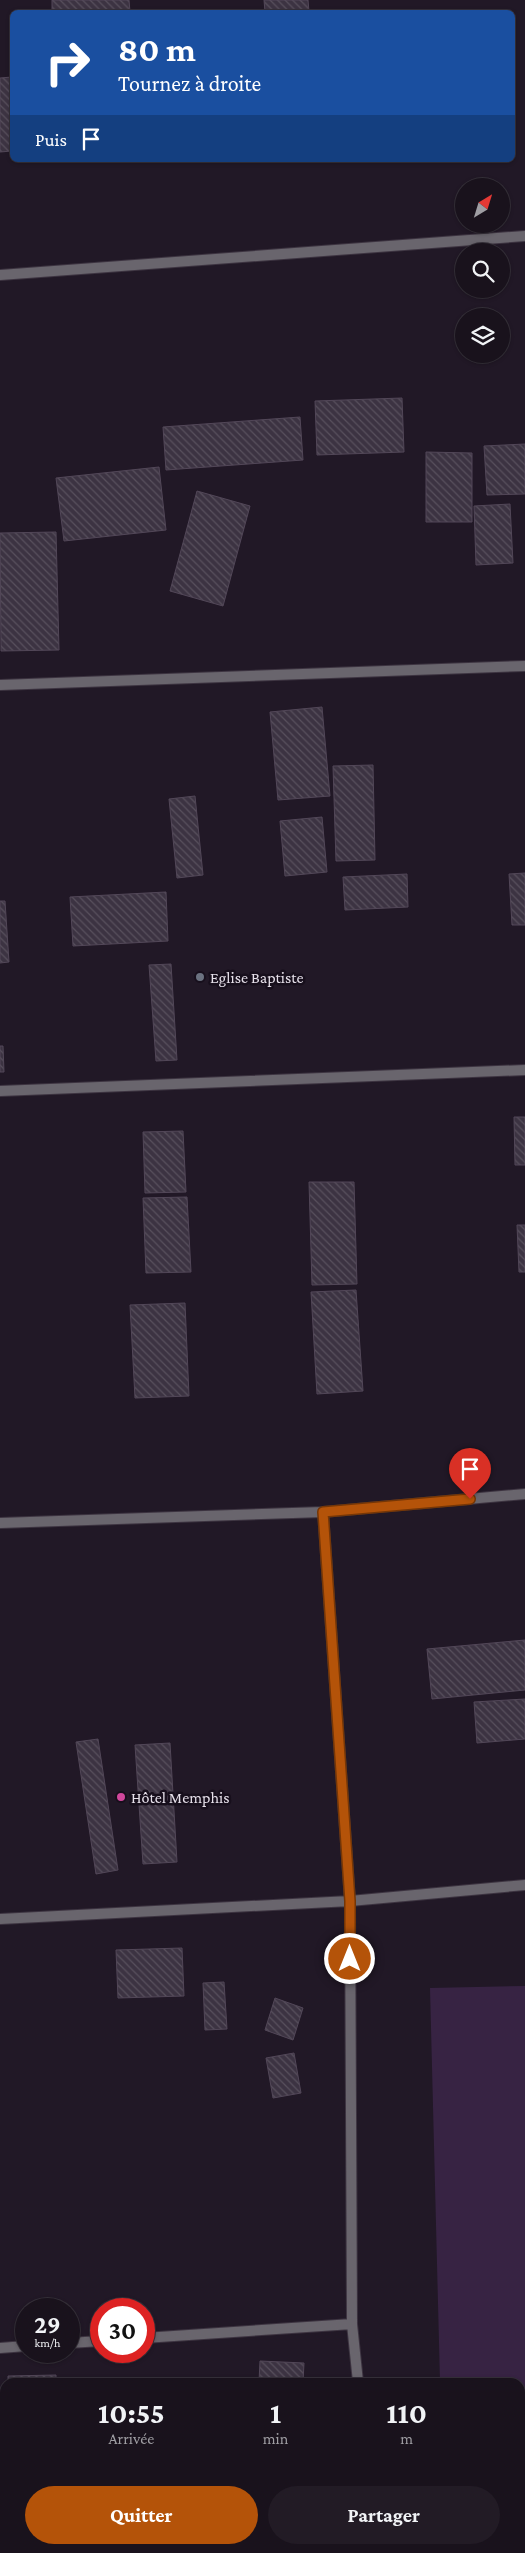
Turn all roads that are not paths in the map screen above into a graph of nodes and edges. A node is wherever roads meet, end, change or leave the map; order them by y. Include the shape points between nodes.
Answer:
1 (525, 236) edge
2 (0, 275) edge
3 (525, 666) edge
4 (0, 685) edge
5 (525, 1070) edge
6 (0, 1091) edge
7 (525, 1494) edge
8 (323, 1512) junction
9 (0, 1523) edge
10 (525, 1885) edge
11 (350, 1901) junction
12 (0, 1919) edge
13 (352, 2324) junction
14 (155, 2337) edge
15 (15, 2347) edge
16 (0, 2348) edge
17 (358, 2378) edge

1 - 2 street
3 - 4 street
5 - 6 street
7 - 8 street
8 - 9 street
8 - 11 street
10 - 11 street
11 - 12 street
11 - 13 street
13 - 14 street
13 - 17 street
15 - 16 street

